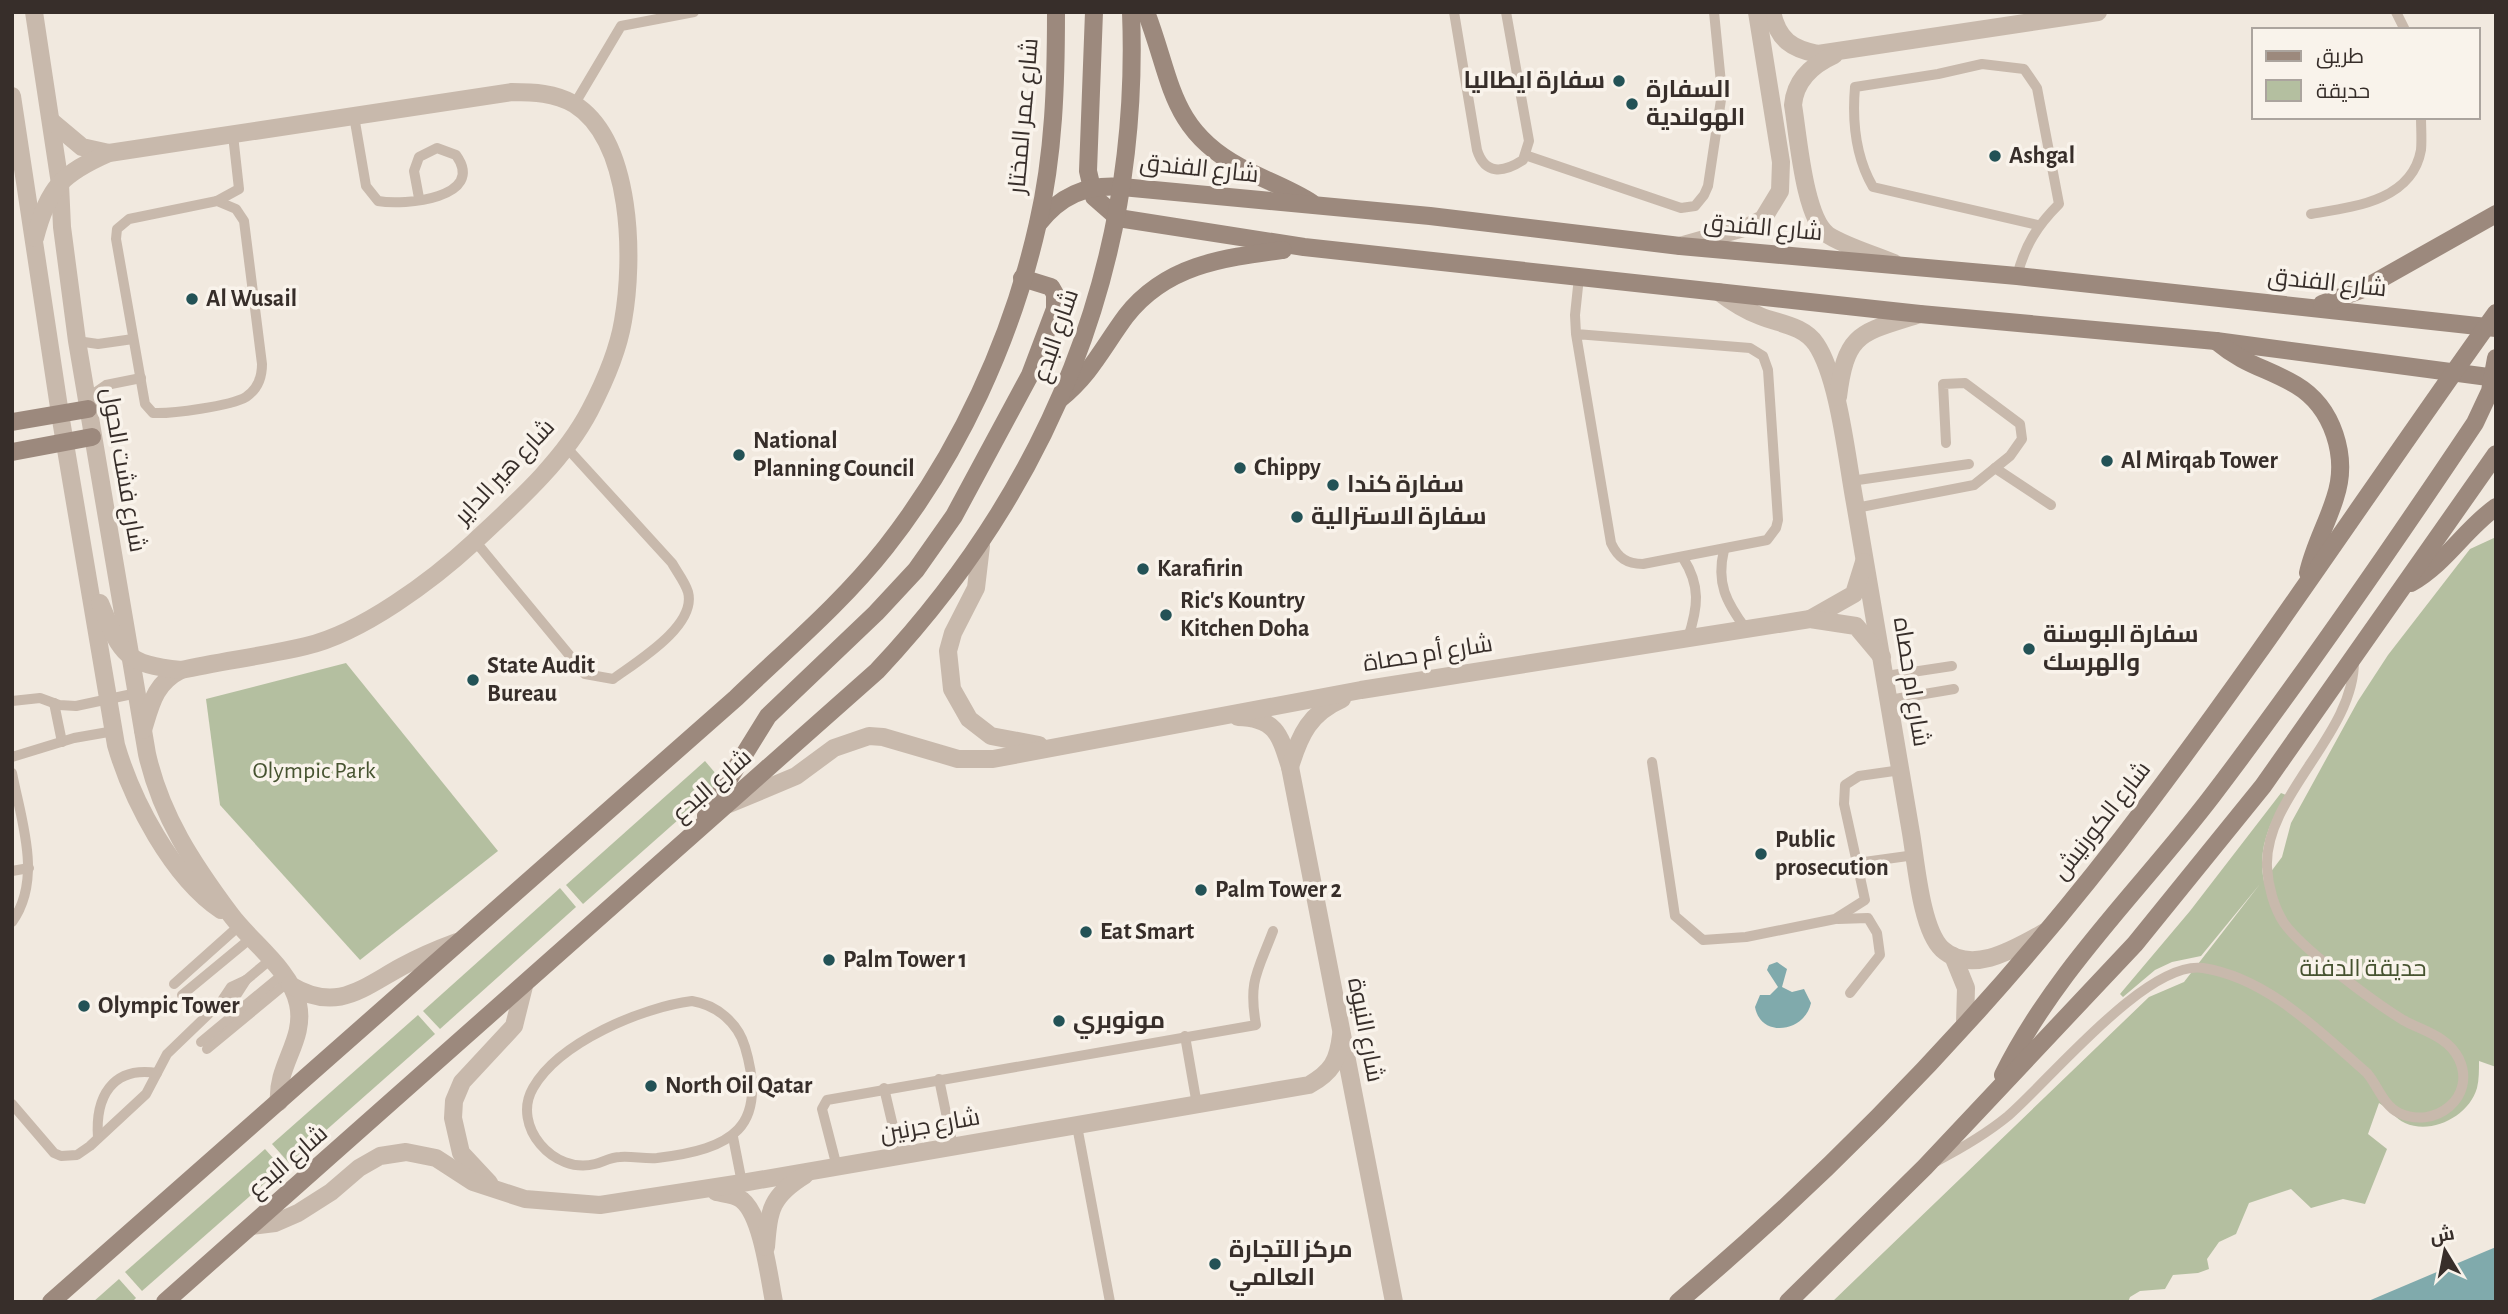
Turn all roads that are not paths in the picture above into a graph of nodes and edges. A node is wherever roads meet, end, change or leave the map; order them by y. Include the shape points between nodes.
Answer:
1 (34, 12) edge
2 (694, 12) edge
3 (1056, 12) edge
4 (1094, 12) edge
5 (1130, 12) edge
6 (1146, 12) edge
7 (1454, 12) edge
8 (1506, 12) edge
9 (1714, 12) edge
10 (1758, 12) edge
11 (1772, 12) edge
12 (2098, 12) edge
13 (2396, 12) edge
14 (2404, 28) edge
15 (1838, 54) junction
16 (12, 96) edge
17 (574, 105) junction
18 (354, 116) junction
19 (2421, 119) edge
20 (51, 121) junction
21 (233, 135) junction
22 (109, 153) junction
23 (1525, 155) junction
24 (60, 184) junction
25 (1090, 187) junction
26 (1122, 187) junction
27 (419, 198) junction
28 (217, 201) junction
29 (1315, 205) junction
30 (2311, 214) dead end
31 (2496, 214) edge
32 (1118, 218) junction
33 (1038, 224) junction
34 (2038, 225) junction
35 (35, 238) junction
36 (1679, 246) junction
37 (1304, 247) junction
38 (1894, 263) junction
39 (2017, 275) junction
40 (1579, 277) junction
41 (1022, 278) junction
42 (1719, 292) junction
43 (2312, 306) junction
44 (1920, 314) junction
45 (2492, 322) edge
46 (1576, 334) junction
47 (133, 339) junction
48 (77, 341) junction
49 (2216, 341) junction
50 (2496, 351) edge
51 (2496, 358) edge
52 (2454, 371) junction
53 (2495, 378) edge
54 (141, 379) junction
55 (1059, 401) junction
56 (87, 404) junction
57 (1837, 407) junction
58 (60, 414) junction
59 (12, 422) edge
60 (92, 437) junction
61 (65, 443) junction
62 (1946, 443) dead end
63 (567, 448) junction
64 (12, 452) edge
65 (2496, 454) edge
66 (1969, 464) dead end
67 (1995, 468) junction
68 (1851, 481) junction
69 (2051, 505) dead end
70 (2496, 507) edge
71 (1856, 508) junction
72 (475, 541) junction
73 (981, 545) junction
74 (1724, 550) junction
75 (1866, 557) junction
76 (1683, 558) junction
77 (88, 580) junction
78 (2306, 583) junction
79 (2405, 586) junction
80 (1810, 619) junction
81 (1746, 629) junction
82 (1688, 638) junction
83 (1882, 657) junction
84 (131, 658) junction
85 (2354, 658) junction
86 (1952, 666) dead end
87 (181, 670) junction
88 (1886, 677) junction
89 (1954, 689) dead end
90 (1361, 690) junction
91 (137, 693) junction
92 (108, 699) junction
93 (1889, 700) junction
94 (12, 701) edge
95 (54, 703) junction
96 (1210, 717) junction
97 (143, 730) junction
98 (114, 731) junction
99 (62, 743) junction
100 (1056, 747) junction
101 (12, 757) edge
102 (1652, 762) dead end
103 (1290, 767) junction
104 (1901, 770) junction
105 (12, 773) edge
106 (729, 804) junction
107 (16, 814) edge
108 (695, 834) junction
109 (1915, 855) junction
110 (1857, 863) junction
111 (29, 868) junction
112 (12, 871) edge
113 (1865, 900) junction
114 (1868, 918) junction
115 (1835, 919) junction
116 (12, 922) edge
117 (240, 926) junction
118 (1273, 930) dead end
119 (2045, 932) junction
120 (457, 942) junction
121 (1954, 956) junction
122 (270, 960) junction
123 (287, 981) junction
124 (174, 984) dead end
125 (524, 986) junction
126 (1850, 993) dead end
127 (183, 995) dead end
128 (1965, 1023) junction
129 (1341, 1035) junction
130 (1185, 1036) junction
131 (204, 1046) dead end
132 (158, 1073) junction
133 (939, 1079) junction
134 (884, 1088) junction
135 (1993, 1094) junction
136 (279, 1102) junction
137 (12, 1104) edge
138 (1197, 1105) junction
139 (1077, 1126) junction
140 (733, 1137) junction
141 (98, 1138) junction
142 (953, 1147) junction
143 (900, 1156) junction
144 (837, 1167) junction
145 (1925, 1167) junction
146 (811, 1172) junction
147 (743, 1184) junction
148 (496, 1191) junction
149 (699, 1191) junction
150 (252, 1226) junction
151 (765, 1258) junction
152 (51, 1302) edge
153 (165, 1302) edge
154 (774, 1302) edge
155 (1110, 1302) edge
156 (1394, 1302) edge
157 (1678, 1302) edge
158 (1788, 1302) edge

1 - 20 street, شارع فشت الحول
2 - 17 lane via 621,26
3 - 33 main road, شارع عمر المختار via 1052,140
4 - 25 main road via 1087,162
5 - 26 main road
6 - 29 main road via 1170,88 1190,129 1219,154
7 - 23 lane via 1480,158 1493,170 1513,166
8 - 23 lane via 1529,141
9 - 23 lane via 1722,93 1708,186 1695,206 1681,208
10 - 36 street via 1781,162 1780,191 1763,219 1747,228
11 - 15 street via 1775,27 1788,44 1818,54
12 - 15 street
13 - 14 lane
15 - 38 street via 1808,71 1794,93 1811,205 1828,234
16 - 35 street, شارع فشت الحول
17 - 18 street, شارع هير الداير via 555,96 512,92
17 - 63 street, شارع هير الداير via 594,121 612,154 623,201 629,273 623,323 612,358 591,409
18 - 21 street, شارع هير الداير
18 - 27 lane via 368,193 384,202
19 - 30 lane via 2421,151 2410,179 2384,198
20 - 22 street, شارع هير الداير via 82,147
20 - 24 street, شارع فشت الحول
21 - 22 street, شارع هير الداير
21 - 28 lane via 239,189
22 - 24 street, شارع هير الداير via 78,166
24 - 35 street, شارع هير الداير via 41,212
24 - 48 street, شارع فشت الحول
25 - 26 main road, شارع الفندق
25 - 32 main road via 1100,205
25 - 33 main road, شارع الفندق via 1062,200
26 - 29 main road, شارع الفندق
26 - 32 main road, شارع البدع
27 - 27 lane via 456,188 463,175 456,155 437,148 419,157 415,171
28 - 47 lane via 129,219 117,229
28 - 54 lane via 236,209 243,221 261,379 253,392 240,400 158,413 147,408
29 - 36 main road, شارع الفندق
31 - 43 main road via 2363,289
32 - 37 main road
32 - 55 main road, شارع البدع via 1090,318
33 - 41 main road, شارع البدع
34 - 34 lane via 2059,204 2037,88 2024,69 1982,64 1855,87 1853,118 1863,169 1873,187
34 - 39 lane
35 - 58 street, شارع فشت الحول
36 - 38 main road, شارع الفندق
37 - 40 main road
37 - 55 main road via 1227,257 1166,279 1126,316 1093,368
38 - 39 main road, شارع الفندق
39 - 43 main road, شارع الفندق
40 - 42 main road
40 - 46 lane
41 - 108 main road via 1051,287 1055,309 1030,375 954,516 876,613 768,716
41 - 120 main road, شارع البدع via 975,406 920,501 885,548 843,597 736,698
42 - 44 main road
42 - 57 street, شارع ام حصاه via 1760,316 1799,330 1815,344
43 - 45 main road, شارع الفندق
44 - 49 main road
44 - 57 street, شارع ام حصاه via 1856,341 1842,365
45 - 50 main road
45 - 52 main road, شارع الكورنيش
46 - 74 lane via 1750,348 1763,356 1768,370 1776,528 1767,540
46 - 76 lane via 1611,543 1623,560 1633,564
47 - 48 lane via 98,344
47 - 54 lane
48 - 56 street, شارع فشت الحول
49 - 52 main road
49 - 78 main road via 2244,363 2298,386 2320,406 2332,427 2341,460 2339,481
51 - 53 main road
52 - 53 main road
52 - 78 main road, شارع الكورنيش
53 - 135 main road via 2475,423 2346,615 2210,798 2056,985
54 - 56 lane via 106,385
55 - 73 main road, شارع البدع via 1035,455
56 - 58 main road
56 - 60 street, شارع فشت الحول
57 - 68 street, شارع ام حصاه
58 - 59 main road
58 - 61 street, شارع فشت الحول
60 - 61 main road
60 - 84 street, شارع فشت الحول
61 - 64 main road
61 - 77 street, شارع فشت الحول
62 - 67 lane via 1943,384 1965,383 2020,424 2022,439
63 - 72 street, شارع هير الداير
63 - 72 lane via 682,580 688,607 670,636 613,679 585,674
65 - 79 main road
66 - 68 lane
67 - 69 lane
67 - 71 lane via 1974,485
68 - 71 street, شارع ام حصاه
70 - 79 main road via 2442,563
71 - 75 street, شارع ام حصاه
72 - 87 street, شارع هير الداير via 393,603 347,631 308,646
73 - 100 street, شارع أم حصاة via 976,588 948,651 952,689 969,719 990,736
73 - 106 main road, شارع البدع via 877,671
74 - 76 lane
74 - 81 lane via 1722,591
75 - 80 street, شارع أم حصاة via 1854,594
75 - 83 street, شارع ام حصاه
76 - 82 lane via 1697,589
77 - 84 street via 114,639
77 - 92 street, شارع فشت الحول
78 - 119 main road, شارع الكورنيش via 2147,806
79 - 85 main road
80 - 81 street, شارع أم حصاة
80 - 83 street, شارع أم حصاة via 1856,626
81 - 82 street, شارع أم حصاة
82 - 90 street, شارع أم حصاة
83 - 88 street, شارع ام حصاه
84 - 87 street, شارع هير الداير
84 - 91 street, شارع فشت الحول
85 - 135 main road via 2199,867 2135,944
85 - 145 lane via 2340,714 2277,821 2268,845 2269,884 2277,911 2296,937 2382,1006 2440,1037 2451,1048 2463,1072 2454,1104 2429,1116 2400,1113 2384,1101 2367,1073 2279,1001 2232,976 2200,968 2149,985 2008,1115 1979,1138
86 - 88 lane
87 - 97 street via 155,693
88 - 93 street, شارع ام حصاه
89 - 93 lane
90 - 96 street, شارع أم حصاة
90 - 103 street via 1314,715 1298,741
91 - 92 lane
91 - 97 street, شارع فشت الحول
92 - 95 lane via 76,706
92 - 98 street, شارع فشت الحول
93 - 104 street, شارع ام حصاه
94 - 95 lane via 40,698
95 - 99 lane
96 - 100 street, شارع أم حصاة
96 - 103 street, شارع النيوة via 1249,717 1273,726
97 - 117 street, شارع فشت الحول via 152,776 168,820
98 - 99 lane
98 - 117 street, شارع فشت الحول via 130,787 150,826 206,898
99 - 101 lane
100 - 106 street, شارع أم حصاة via 975,760 869,736 834,748 796,776
102 - 115 lane via 1675,916 1703,940 1746,937
103 - 129 street, شارع النيوة
104 - 109 street, شارع ام حصاه
104 - 110 lane via 1859,776 1845,785 1844,804
105 - 107 lane
106 - 108 main road, شارع البدع
107 - 111 lane
108 - 125 main road, شارع البدع
109 - 110 lane
109 - 121 street, شارع ام حصاه via 1932,935
110 - 113 lane
111 - 112 lane
111 - 116 lane via 26,894
113 - 114 lane
113 - 115 lane
114 - 115 lane
114 - 126 lane via 1877,933 1880,955
117 - 122 street, شارع فشت الحول
117 - 124 lane
117 - 127 lane
118 - 130 lane via 1254,975 1251,995 1256,1025
119 - 121 street via 1984,959
119 - 128 main road, شارع الكورنيش
120 - 123 street via 351,995 318,997
120 - 136 main road, شارع البدع
121 - 128 street, شارع ام حصاه via 1966,988
122 - 123 street, شارع فشت الحول
122 - 132 lane via 230,987 221,1002 167,1054
123 - 131 lane
123 - 136 street, شارع فشت الحول via 298,1003 299,1023 281,1071
125 - 148 street via 514,1026 462,1082 454,1101 461,1153
125 - 150 main road, شارع البدع
128 - 157 main road, شارع الكورنيش via 1835,1160
129 - 138 street, شارع جرنين via 1336,1062 1328,1074 1309,1085
129 - 156 street, شارع النيوة
130 - 133 lane
130 - 138 lane
132 - 141 lane via 146,1094
132 - 141 lane via 127,1075 110,1087 97,1115
133 - 134 lane
133 - 142 lane
134 - 143 lane
134 - 144 lane via 824,1103
135 - 145 main road
136 - 152 main road, شارع البدع
137 - 141 lane via 48,1148 61,1156 77,1155
138 - 139 street, شارع جرنين
139 - 142 street, شارع جرنين
139 - 155 lane
140 - 140 lane via 752,1107 748,1057 729,1018 705,1003 662,1007 592,1036 550,1068 533,1088 527,1105 538,1141 567,1164 671,1156
140 - 147 lane
142 - 143 street, شارع جرنين
143 - 144 street, شارع جرنين
144 - 146 street, شارع جرنين
145 - 158 main road
146 - 147 street, شارع جرنين
146 - 151 street via 775,1199 768,1218
147 - 149 street, شارع جرنين
148 - 149 street, شارع جرنين via 580,1206
148 - 150 street, شارع جرنين via 436,1158 406,1152 380,1156 298,1213
149 - 151 street via 732,1194 744,1201
150 - 153 main road, شارع البدع
151 - 154 street

